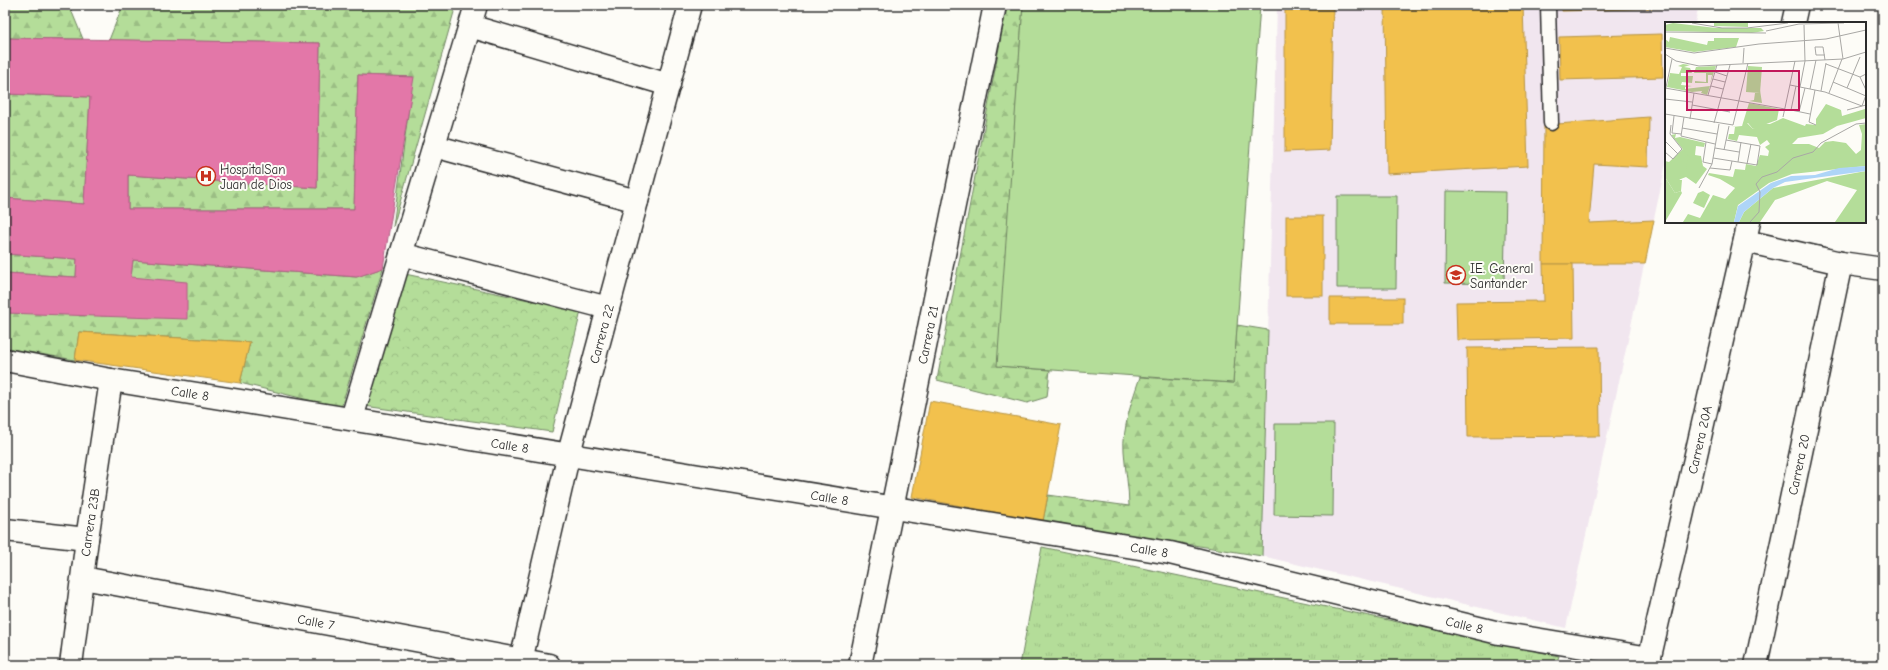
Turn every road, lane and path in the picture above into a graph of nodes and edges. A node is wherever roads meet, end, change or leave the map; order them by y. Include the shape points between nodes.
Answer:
1 (476, 5) edge
2 (690, 5) edge
3 (994, 5) edge
4 (1548, 5) edge
5 (1797, 5) edge
6 (1793, 22) edge
7 (470, 26) junction
8 (668, 85) junction
9 (1551, 123) dead end
10 (434, 146) junction
11 (637, 201) junction
12 (1747, 231) edge
13 (401, 254) junction
14 (1841, 263) junction
15 (1883, 269) edge
16 (608, 308) junction
17 (5, 360) edge
18 (111, 380) junction
19 (352, 418) junction
20 (569, 453) junction
21 (893, 509) junction
22 (5, 530) edge
23 (87, 539) junction
24 (83, 578) junction
25 (521, 662) edge
26 (1649, 662) edge
27 (71, 665) edge
28 (549, 665) edge
29 (860, 665) edge
30 (1756, 665) edge

1 - 7 street
2 - 8 street, Carrera 22
3 - 21 street, Carrera 21
4 - 9 lane
5 - 6 street
7 - 8 street
7 - 10 street
8 - 11 street, Carrera 22
10 - 11 street
10 - 13 street
11 - 16 street, Carrera 22
12 - 14 street
12 - 26 street, Carrera 20A
13 - 16 street
13 - 19 street
14 - 15 street
14 - 30 street, Carrera 20
16 - 20 street, Carrera 22
17 - 18 street, Calle 8
18 - 19 street, Calle 8
18 - 23 street, Carrera 23B
19 - 20 street, Calle 8
20 - 21 street, Calle 8
20 - 25 street, Carrera 22
21 - 26 street, Calle 8 via 1170,553 1500,633
21 - 29 street, Carrera 21
22 - 23 street
23 - 24 street, Carrera 23B
24 - 25 street, Calle 7
24 - 27 street, Carrera 23B
25 - 28 street, Calle 7

